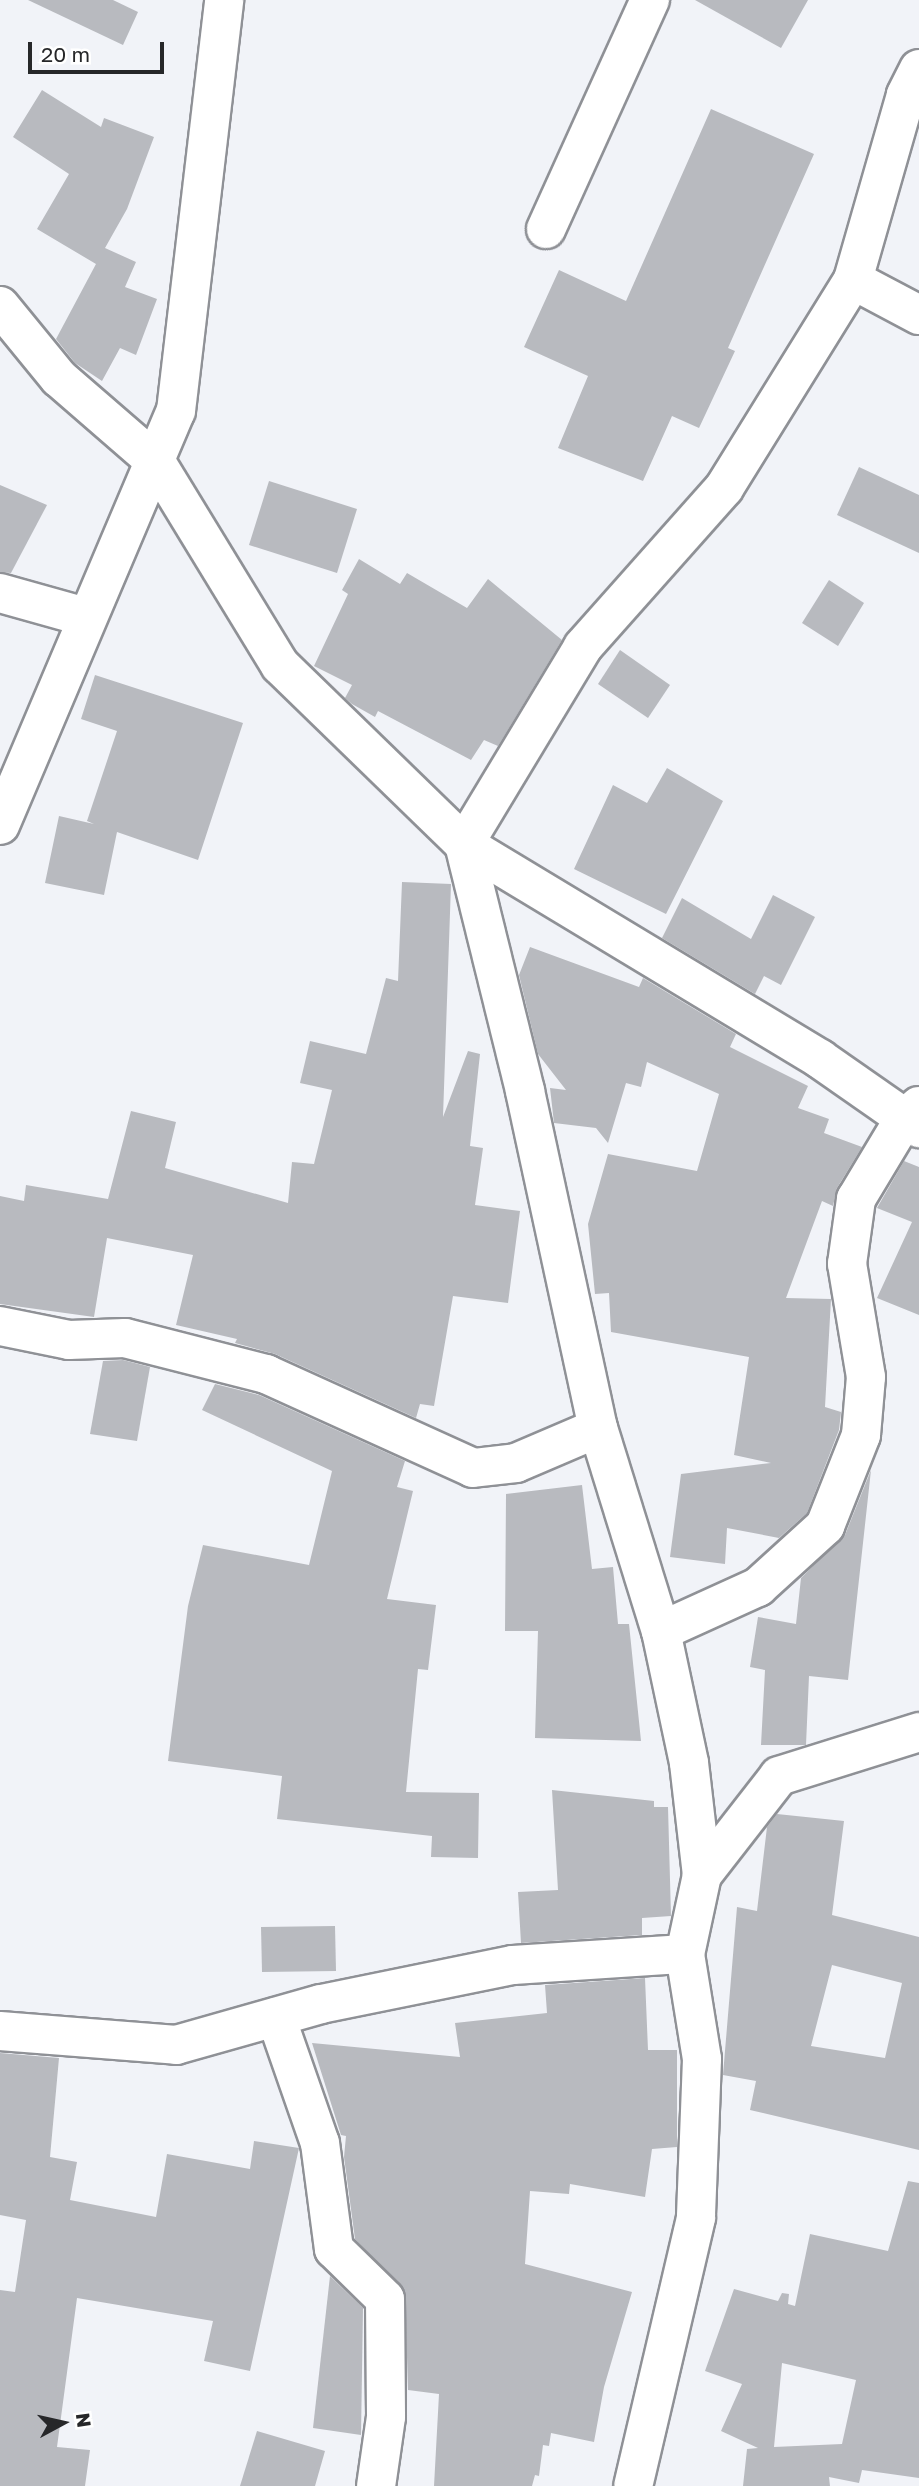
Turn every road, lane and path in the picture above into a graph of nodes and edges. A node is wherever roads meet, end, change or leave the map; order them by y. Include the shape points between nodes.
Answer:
1 (225, 0) edge
2 (650, 0) edge
3 (919, 69) edge
4 (546, 229) dead end
5 (853, 280) junction
6 (0, 306) edge
7 (919, 315) edge
8 (156, 462) junction
9 (0, 593) edge
10 (86, 617) junction
11 (0, 825) edge
12 (464, 844) junction
13 (914, 1118) edge
14 (0, 1326) edge
15 (598, 1428) junction
16 (660, 1631) junction
17 (919, 1732) edge
18 (702, 1875) junction
19 (685, 1954) junction
20 (276, 2017) junction
21 (0, 2031) edge
22 (376, 2486) edge
23 (633, 2486) edge

1 - 8 street via 176,411
2 - 4 street
3 - 5 street via 906,95
5 - 7 street
5 - 12 street via 724,488 583,647
6 - 8 street via 59,378
8 - 10 street
8 - 12 street via 280,665
9 - 10 street
10 - 11 street
12 - 13 street
12 - 15 street via 525,1091
13 - 16 street via 856,1199 847,1265 866,1377 862,1424 825,1526 758,1587
14 - 15 street via 69,1340 125,1338 266,1374 474,1468 516,1463
15 - 16 street
16 - 18 street via 689,1763
17 - 18 street via 779,1776
18 - 19 street
19 - 20 street via 513,1965
19 - 23 street via 702,2059 696,2218
20 - 21 street via 176,2045
20 - 22 street via 320,2143 334,2249 386,2299 386,2417

